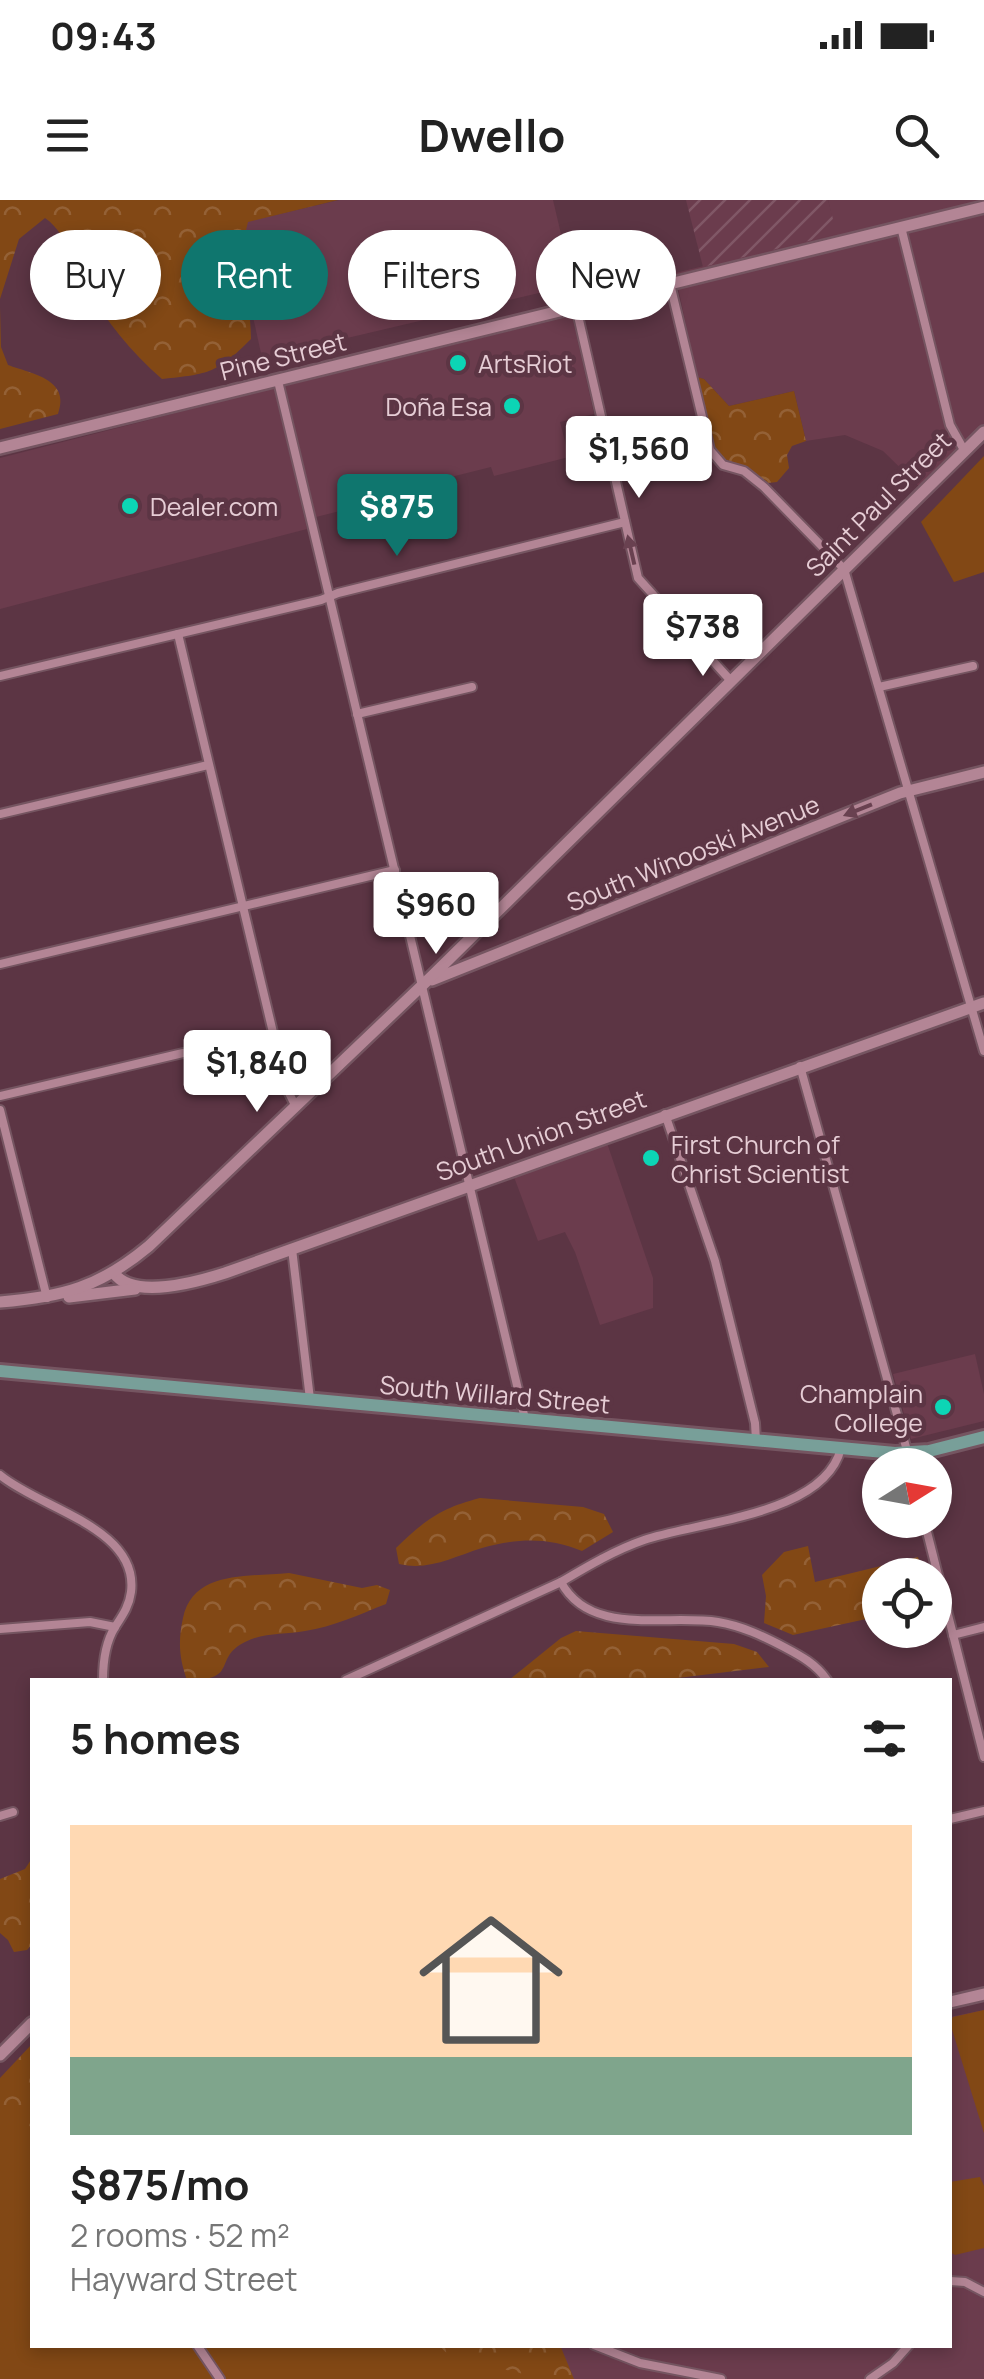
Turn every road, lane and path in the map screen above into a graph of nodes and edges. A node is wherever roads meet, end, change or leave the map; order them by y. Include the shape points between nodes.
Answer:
1 (984, 206) edge
2 (901, 227) junction
3 (676, 283) edge
4 (676, 309) edge
5 (536, 317) edge
6 (579, 320) edge
7 (278, 381) junction
8 (984, 432) edge
9 (0, 448) edge
10 (964, 450) junction
11 (625, 522) junction
12 (844, 570) junction
13 (330, 597) junction
14 (178, 634) junction
15 (972, 666) dead end
16 (0, 676) edge
17 (731, 680) junction
18 (472, 687) dead end
19 (879, 687) junction
20 (357, 714) junction
21 (208, 765) junction
22 (984, 772) edge
23 (909, 790) junction
24 (0, 814) edge
25 (395, 870) junction
26 (242, 907) junction
27 (0, 964) edge
28 (422, 986) junction
29 (977, 1005) edge
30 (984, 1051) edge
31 (183, 1052) dead end
32 (800, 1066) junction
33 (0, 1096) edge
34 (296, 1106) junction
35 (0, 1110) edge
36 (665, 1114) junction
37 (470, 1184) junction
38 (292, 1249) junction
39 (114, 1274) junction
40 (141, 1288) junction
41 (51, 1297) junction
42 (0, 1302) edge
43 (0, 1370) edge
44 (310, 1399) junction
45 (524, 1419) junction
46 (984, 1438) edge
47 (756, 1441) junction
48 (841, 1448) junction
49 (906, 1448) edge
50 (948, 1448) edge
51 (862, 1451) edge
52 (0, 1475) edge
53 (929, 1538) edge
54 (560, 1582) junction
55 (984, 1627) edge
56 (114, 1628) junction
57 (0, 1629) edge
58 (953, 1634) junction
59 (103, 1678) edge
60 (350, 1678) edge
61 (824, 1678) edge
62 (984, 1757) edge
63 (984, 1811) edge
64 (13, 1812) dead end
65 (0, 1816) edge
66 (952, 1819) edge
67 (984, 1994) edge
68 (952, 2002) edge
69 (30, 2024) edge
70 (0, 2055) edge
71 (952, 2281) edge
72 (984, 2292) edge
73 (199, 2348) edge
74 (602, 2348) edge
75 (906, 2348) edge
76 (220, 2379) edge
77 (721, 2379) edge
78 (870, 2379) edge

1 - 2 main road, Pine Street
2 - 3 main road, Pine Street
2 - 10 street via 950,425
4 - 12 street via 710,450 723,466 744,471 764,487
5 - 7 main road, Pine Street
6 - 11 street
7 - 9 main road, Pine Street
7 - 13 street
8 - 10 main road, Saint Paul Street
10 - 12 main road, Saint Paul Street
11 - 13 street
17 -> 11 street via 641,586
12 - 17 main road, Saint Paul Street
12 - 19 street
13 - 14 street
13 - 20 street
14 - 16 street
14 - 21 street
15 - 19 street
17 - 28 main road, Saint Paul Street
18 - 20 street
19 - 23 street
20 - 25 street
21 - 24 street
21 - 26 street
22 - 23 main road, South Winooski Avenue
23 -> 28 main road, South Winooski Avenue
23 - 29 street
25 - 26 street
25 - 28 street
26 - 27 street
26 - 34 street
28 - 34 main road, Saint Paul Street
28 - 37 street
29 - 30 street
29 - 32 main road, South Union Street
31 - 33 street
32 - 36 main road, South Union Street
32 - 49 street
34 - 39 main road, Saint Paul Street
35 - 41 street
36 - 37 main road, South Union Street
36 - 47 street via 715,1262
37 - 38 main road, South Union Street
37 - 45 street
38 - 40 main road, South Union Street via 209,1278
38 - 44 street
39 - 40 main road
39 - 41 main road, Saint Paul Street
40 - 41 main road, South Union Street
41 - 42 main road, South Union Street
43 - 44 main road, South Willard Street
44 - 45 main road, South Willard Street
45 - 47 main road, South Willard Street
46 - 50 main road, South Willard Street
47 - 48 main road, South Willard Street
48 - 51 main road, South Willard Street
48 - 54 street via 826,1478 795,1498 640,1541
52 - 56 street via 122,1551 130,1595
53 - 58 street
54 - 60 street
54 - 61 street via 598,1614 716,1622 758,1634 804,1658
55 - 58 street
56 - 57 street via 90,1622
56 - 59 street
58 - 62 street
63 - 66 street
64 - 65 street
67 - 68 main road
69 - 70 main road
71 - 72 street
73 - 76 street
74 - 77 street
75 - 78 street

